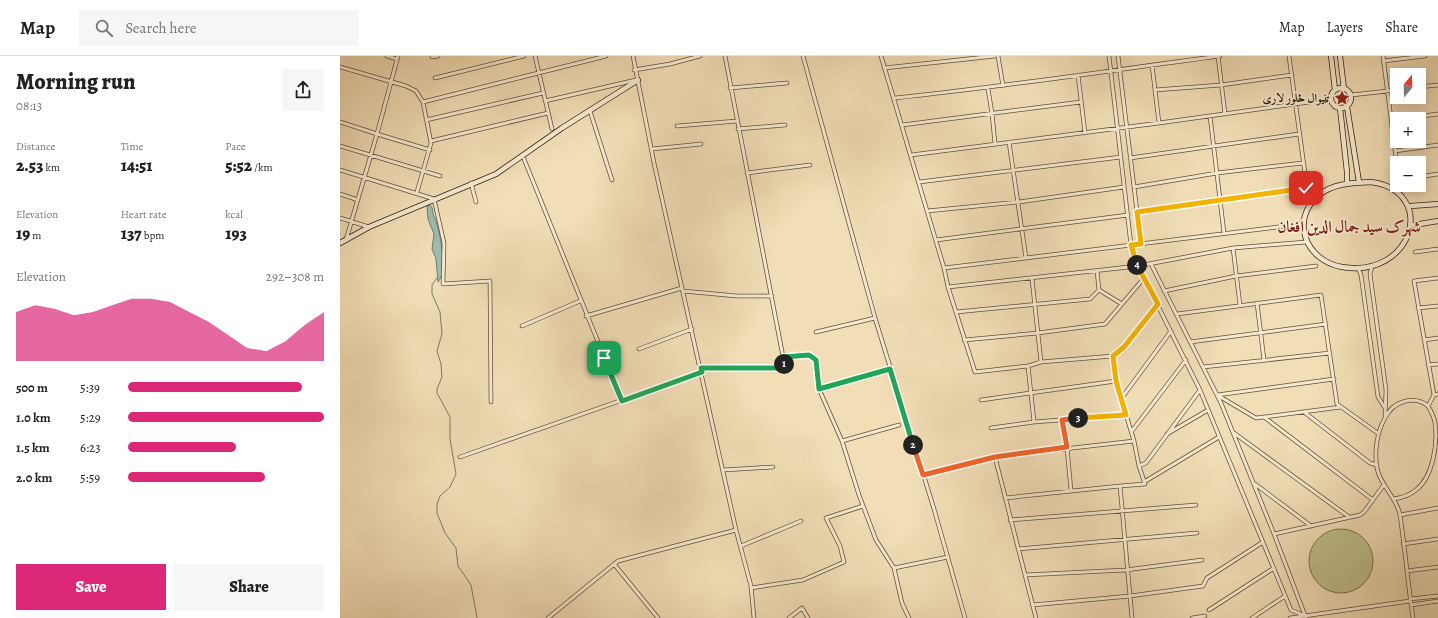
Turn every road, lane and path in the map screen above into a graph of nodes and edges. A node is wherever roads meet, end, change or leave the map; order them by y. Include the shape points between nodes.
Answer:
1 (387, 56) edge
2 (438, 56) edge
3 (524, 56) edge
4 (535, 56) edge
5 (606, 56) edge
6 (633, 56) edge
7 (700, 56) edge
8 (725, 56) edge
9 (803, 56) edge
10 (881, 56) edge
11 (997, 56) edge
12 (1109, 56) edge
13 (1118, 56) edge
14 (1219, 56) edge
15 (1289, 56) edge
16 (1331, 56) edge
17 (1340, 56) edge
18 (1383, 56) edge
19 (1425, 56) edge
20 (398, 57) edge
21 (1201, 57) edge
22 (432, 58) dead end
23 (1383, 61) junction
24 (1152, 65) junction
25 (340, 67) edge
26 (884, 68) junction
27 (1120, 69) junction
28 (634, 70) junction
29 (1110, 70) junction
30 (538, 72) junction
31 (1078, 75) junction
32 (1292, 75) junction
33 (435, 78) dead end
34 (638, 80) junction
35 (391, 82) junction
36 (787, 83) dead end
37 (1222, 85) junction
38 (1438, 85) edge
39 (1003, 86) junction
40 (1426, 86) edge
41 (730, 88) junction
42 (988, 89) junction
43 (1344, 89) junction
44 (1155, 90) junction
45 (1335, 90) junction
46 (1390, 91) edge
47 (1387, 92) junction
48 (543, 93) junction
49 (1351, 95) junction
50 (895, 98) junction
51 (1331, 99) junction
52 (545, 101) junction
53 (423, 102) junction
54 (1081, 102) junction
55 (1295, 104) junction
56 (1347, 107) junction
57 (1340, 108) junction
58 (590, 112) junction
59 (548, 113) junction
60 (992, 113) junction
61 (1390, 113) edge
62 (1225, 114) junction
63 (1438, 114) edge
64 (1210, 116) junction
65 (1426, 116) edge
66 (426, 120) junction
67 (737, 121) junction
68 (340, 122) edge
69 (1160, 123) junction
70 (785, 125) dead end
71 (902, 125) junction
72 (677, 126) dead end
73 (1127, 127) junction
74 (552, 129) dead end
75 (1117, 129) junction
76 (738, 130) junction
77 (1085, 133) junction
78 (377, 134) junction
79 (1299, 134) junction
80 (431, 141) junction
81 (1009, 142) junction
82 (701, 144) dead end
83 (994, 144) junction
84 (1438, 144) edge
85 (340, 146) edge
86 (1214, 146) junction
87 (1395, 148) edge
88 (652, 149) junction
89 (430, 150) junction
90 (1395, 151) junction
91 (371, 155) junction
92 (911, 155) junction
93 (1396, 156) edge
94 (1121, 157) junction
95 (524, 158) dead end
96 (1130, 158) junction
97 (1303, 163) junction
98 (810, 165) dead end
99 (340, 170) edge
100 (423, 170) junction
101 (1013, 172) junction
102 (747, 173) junction
103 (1217, 174) junction
104 (1438, 174) edge
105 (440, 176) dead end
106 (1426, 176) edge
107 (365, 177) junction
108 (612, 180) dead end
109 (919, 182) junction
110 (1359, 182) junction
111 (471, 183) junction
112 (1347, 184) junction
113 (1124, 187) junction
114 (1134, 187) junction
115 (417, 192) junction
116 (340, 194) edge
117 (434, 199) junction
118 (358, 200) junction
119 (1220, 201) junction
120 (476, 202) dead end
121 (1019, 202) junction
122 (1438, 204) edge
123 (1411, 206) junction
124 (927, 211) junction
125 (1137, 212) junction
126 (1128, 215) junction
127 (340, 218) edge
128 (1438, 221) edge
129 (351, 222) junction
130 (1304, 222) junction
131 (1414, 225) junction
132 (369, 228) junction
133 (1022, 228) junction
134 (1224, 233) junction
135 (936, 240) junction
136 (342, 241) edge
137 (1306, 242) junction
138 (1141, 244) junction
139 (1131, 245) junction
140 (1233, 248) junction
141 (1438, 249) edge
142 (1415, 252) dead end
143 (1026, 258) junction
144 (1151, 264) junction
145 (1138, 266) junction
146 (1316, 266) dead end
147 (1372, 266) junction
148 (944, 268) junction
149 (1358, 268) junction
150 (1097, 271) junction
151 (1236, 276) junction
152 (1145, 277) junction
153 (1438, 278) edge
154 (1032, 279) junction
155 (948, 287) junction
156 (683, 290) junction
157 (1099, 290) junction
158 (1164, 291) junction
159 (772, 296) junction
160 (580, 301) junction
161 (1256, 303) junction
162 (1122, 304) junction
163 (1158, 304) junction
164 (1035, 305) junction
165 (1240, 305) junction
166 (1438, 306) edge
167 (1418, 308) junction
168 (956, 312) junction
169 (1177, 314) junction
170 (586, 316) junction
171 (875, 318) junction
172 (1326, 324) junction
173 (522, 326) dead end
174 (692, 330) junction
175 (1171, 331) junction
176 (816, 332) dead end
177 (1038, 333) junction
178 (1260, 333) junction
179 (1438, 338) edge
180 (964, 340) junction
181 (1424, 340) junction
182 (1190, 342) junction
183 (639, 349) dead end
184 (1330, 353) junction
185 (1113, 356) junction
186 (784, 357) junction
187 (1186, 360) junction
188 (1264, 360) junction
189 (1041, 362) junction
190 (1438, 364) edge
191 (1428, 365) junction
192 (1028, 366) junction
193 (1203, 367) junction
194 (890, 369) junction
195 (702, 370) junction
196 (1334, 379) junction
197 (1116, 381) junction
198 (819, 389) junction
199 (1200, 390) junction
200 (1032, 393) junction
201 (1438, 394) edge
202 (1217, 395) junction
203 (1434, 395) junction
204 (1121, 399) junction
205 (981, 400) dead end
206 (622, 401) junction
207 (491, 402) dead end
208 (1341, 406) junction
209 (1428, 406) junction
210 (1385, 408) junction
211 (1208, 410) junction
212 (1304, 412) junction
213 (1126, 415) junction
214 (1385, 416) junction
215 (1264, 417) junction
216 (1062, 420) junction
217 (1034, 422) junction
218 (1437, 424) edge
219 (899, 425) dead end
220 (991, 428) dead end
221 (1132, 431) junction
222 (1233, 432) junction
223 (1379, 434) junction
224 (1166, 435) junction
225 (1219, 437) junction
226 (842, 441) junction
227 (1134, 441) junction
228 (1067, 447) junction
229 (460, 457) dead end
230 (995, 457) junction
231 (1377, 465) junction
232 (1139, 466) junction
233 (773, 467) dead end
234 (723, 470) junction
235 (923, 475) junction
236 (1144, 482) junction
237 (1254, 483) junction
238 (1120, 486) junction
239 (1384, 486) junction
240 (1071, 491) junction
241 (1005, 498) junction
242 (1393, 499) junction
243 (1373, 500) junction
244 (1196, 505) dead end
245 (863, 506) junction
246 (1438, 508) edge
247 (1122, 511) junction
248 (1400, 515) junction
249 (1349, 517) junction
250 (1010, 520) junction
251 (801, 521) dead end
252 (1311, 526) junction
253 (736, 530) junction
254 (1196, 533) dead end
255 (1274, 534) junction
256 (1438, 539) edge
257 (1124, 540) junction
258 (1263, 542) junction
259 (1403, 544) junction
260 (740, 546) junction
261 (1018, 549) junction
262 (948, 557) junction
263 (1202, 560) dead end
264 (614, 564) junction
265 (1438, 567) edge
266 (894, 568) junction
267 (1274, 568) junction
268 (1126, 570) junction
269 (1406, 571) junction
270 (1025, 575) junction
271 (751, 588) junction
272 (1130, 596) junction
273 (1285, 596) junction
274 (1438, 596) edge
275 (1438, 601) edge
276 (1410, 602) junction
277 (1032, 605) junction
278 (1209, 610) dead end
279 (1205, 616) dead end
280 (1305, 617) edge
281 (548, 618) edge
282 (658, 618) edge
283 (754, 618) edge
284 (789, 618) edge
285 (808, 618) edge
286 (909, 618) edge
287 (964, 618) edge
288 (1036, 618) edge
289 (1132, 618) edge
290 (1192, 618) edge
291 (1252, 618) edge
292 (1290, 618) edge
293 (1412, 618) edge

1 - 20 street
2 - 22 street
3 - 33 street
4 - 30 street
5 - 30 street
6 - 28 street
7 - 28 street
8 - 41 street
9 - 171 street
10 - 26 street
11 - 26 street
11 - 39 street
12 - 29 street
13 - 27 street
14 - 21 street
14 - 37 street
15 - 32 street
16 - 45 street
17 - 43 street
18 - 23 street
19 - 23 street
20 - 35 street
21 - 24 street
23 - 47 street
24 - 27 street
24 - 44 street
25 - 35 street
26 - 50 street
27 - 29 street
27 - 73 street
28 - 34 street
29 - 31 street
29 - 75 street
30 - 48 street
30 - 53 street
31 - 39 street
31 - 54 street
32 - 37 street
32 - 55 street
34 - 52 street
34 - 58 street
34 - 88 street
35 - 53 street via 416,91
35 - 78 street
36 - 41 street
37 - 44 street
37 - 62 street
38 - 40 street
39 - 42 street
41 - 67 street
42 - 50 street
42 - 60 street
43 - 45 street
43 - 49 street
44 - 69 street
45 - 51 street
46 - 47 street
47 - 49 street
47 - 61 street
48 - 52 street
48 - 66 street
49 - 56 street via 1351,102
50 - 71 street
51 - 55 street
51 - 57 street via 1334,105
52 - 59 street
53 - 66 street
54 - 60 street
54 - 77 street
55 - 62 street
55 - 79 street
56 - 57 street
56 - 110 street
57 - 112 street
58 - 108 street
58 - 111 street via 562,128 496,174
59 - 74 street
59 - 80 street
60 - 71 street
60 - 83 street
62 - 64 street
63 - 65 street
64 - 69 street
64 - 86 street
66 - 80 street
67 - 72 street
67 - 76 street
68 - 78 street
69 - 73 street
70 - 76 street
71 - 92 street
73 - 75 street
73 - 96 street
75 - 77 street
75 - 94 street
76 - 102 street
77 - 81 street
78 - 89 street
78 - 91 street
79 - 86 street
79 - 97 street
80 - 89 street
81 - 83 street
81 - 101 street
82 - 88 street
83 - 92 street
84 - 90 street
85 - 91 street
86 - 96 street
86 - 103 street
87 - 90 street
88 - 156 street
89 - 100 street
90 - 93 street
91 - 100 street
91 - 107 street
92 - 109 street
94 - 101 street
94 - 113 street
95 - 160 street
96 - 114 street
97 - 103 street
97 - 119 street via 1306,188
98 - 102 street
99 - 107 street
100 - 105 street
100 - 115 street
101 - 109 street
101 - 121 street
102 - 159 street
103 - 114 street
103 - 119 street
104 - 106 street
107 - 115 street
107 - 118 street
109 - 124 street
110 - 112 street
110 - 123 street via 1383,184 1393,188
111 - 117 street
111 - 120 street
112 - 130 street via 1321,194 1314,201
113 - 121 street
113 - 126 street
114 - 125 street
115 - 117 street
116 - 118 street
117 - 132 street
117 - 207 street via 444,243 443,284 490,282
118 - 129 street
119 - 125 street
119 - 134 street
121 - 124 street
121 - 133 street
122 - 123 street
123 - 131 street
124 - 135 street
125 - 138 street
126 - 133 street
126 - 139 street
127 - 129 street
128 - 131 street
129 - 132 street
129 - 136 street
130 - 134 street
130 - 137 street
131 - 147 street via 1402,251
132 - 136 street
133 - 135 street
133 - 143 street
134 - 138 street
135 - 148 street
137 - 140 street
137 - 149 street via 1318,257 1329,264
138 - 139 street
139 - 143 street
139 - 145 street
140 - 144 street
140 - 151 street
141 - 142 street
143 - 148 street
144 - 145 street
144 - 158 street
145 - 150 street
145 - 152 street
146 - 151 street
147 - 149 street
147 - 210 street via 1370,274 1386,390
148 - 155 street
149 - 210 street via 1378,397
150 - 154 street
150 - 157 street
151 - 158 street
151 - 165 street
152 - 162 street
152 - 163 street
153 - 167 street via 1414,281
154 - 155 street
154 - 164 street
155 - 168 street
156 - 159 street via 737,296
156 - 170 street
156 - 174 street
157 - 162 street
157 - 164 street via 1090,299
158 - 169 street
159 - 186 street
160 - 170 street
160 - 173 street
161 - 165 street
161 - 172 street via 1321,295
161 - 178 street
162 - 177 street via 1105,324
163 - 175 street
163 - 185 street via 1124,347
164 - 168 street
164 - 177 street
165 - 169 street
166 - 167 street
167 - 181 street
168 - 180 street
169 - 182 street
170 - 206 street
171 - 176 street
171 - 194 street
172 - 178 street
172 - 184 street
174 - 183 street
174 - 195 street
175 - 187 street
175 - 204 street
177 - 180 street
177 - 189 street
178 - 182 street
178 - 188 street
179 - 181 street
180 - 192 street via 975,372
181 - 191 street
182 - 193 street
184 - 188 street
184 - 196 street
185 - 189 street
185 - 197 street
186 - 195 street via 785,367 782,368
186 - 198 street via 809,355 816,360
187 - 199 street
187 - 221 street
188 - 193 street
189 - 192 street
190 - 191 street
191 - 203 street
192 - 200 street
193 - 202 street
194 - 198 street
194 - 235 street
195 - 206 street
195 - 234 street
196 - 202 street
196 - 208 street via 1337,404
197 - 200 street
197 - 204 street
198 - 226 street
199 - 211 street
199 - 224 street
200 - 205 street
200 - 217 street
201 - 203 street
202 - 215 street via 1256,418
202 - 222 street
203 - 209 street
204 - 213 street
206 - 229 street
208 - 212 street
208 - 223 street
209 - 214 street via 1416,399 1409,400 1401,402
209 - 218 street
210 - 214 street
211 - 224 street
211 - 225 street
212 - 215 street
212 - 231 street via 1370,463
213 - 216 street
213 - 221 street
214 - 223 street
215 - 243 street
216 - 217 street
216 - 228 street
217 - 220 street
218 - 242 street via 1435,456 1431,469 1416,490
219 - 226 street
221 - 227 street
222 - 237 street
222 - 249 street
223 - 231 street
224 - 232 street via 1146,462
225 - 236 street
225 - 258 street
226 - 245 street
227 - 228 street
227 - 232 street
228 - 230 street
228 - 240 street
230 - 235 street
230 - 241 street
231 - 239 street
232 - 236 street
233 - 234 street
234 - 253 street
235 - 262 street
236 - 238 street via 1145,484
237 - 252 street
237 - 255 street
238 - 240 street
238 - 247 street
239 - 242 street
239 - 243 street
240 - 241 street
241 - 250 street
242 - 248 street
243 - 249 street via 1362,514
244 - 247 street
245 - 266 street via 876,540
245 - 271 street via 826,518 840,546 844,562 803,580
246 - 248 street
247 - 250 street
247 - 257 street
248 - 259 street
249 - 252 street
250 - 261 street
251 - 260 street
252 - 255 street
253 - 260 street
253 - 264 street
254 - 257 street
255 - 280 street
256 - 259 street
257 - 261 street
257 - 268 street
258 - 267 street
258 - 272 street via 1207,578 1204,586
259 - 269 street
260 - 271 street
261 - 270 street
262 - 266 street
262 - 287 street
263 - 268 street
264 - 281 street
264 - 282 street
265 - 269 street
266 - 286 street via 902,603
267 - 273 street
267 - 278 street
268 - 270 street
268 - 272 street
269 - 276 street
270 - 277 street
271 - 283 street
272 - 277 street
272 - 289 street
273 - 280 street via 1291,610
273 - 291 street
274 - 276 street
275 - 276 street
276 - 280 street
276 - 293 street
277 - 288 street
279 - 290 street
280 - 292 street
284 - 285 street via 802,608

